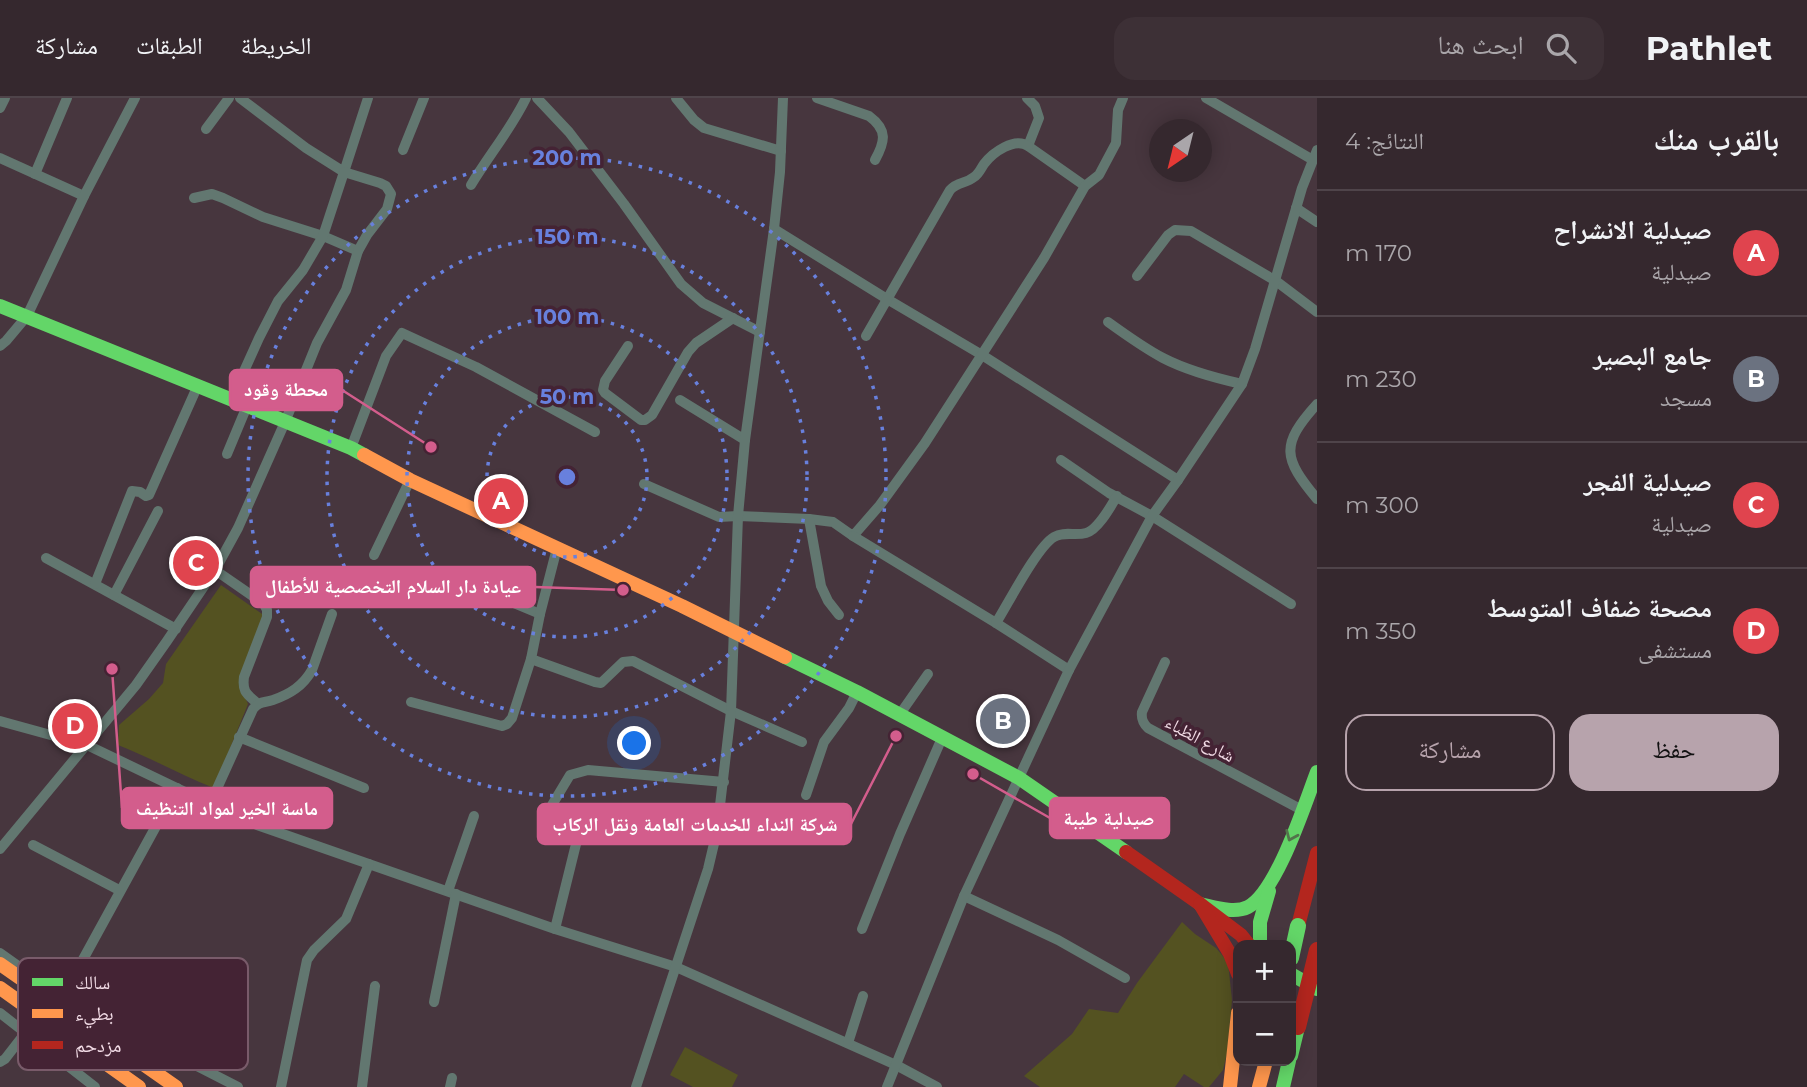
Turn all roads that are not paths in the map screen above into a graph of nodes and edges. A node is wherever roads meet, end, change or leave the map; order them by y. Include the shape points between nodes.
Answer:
1 (5, 98) edge
2 (68, 98) edge
3 (135, 98) edge
4 (229, 98) edge
5 (240, 98) edge
6 (368, 98) edge
7 (424, 98) edge
8 (526, 98) edge
9 (537, 98) edge
10 (783, 98) edge
11 (817, 98) edge
12 (1027, 98) edge
13 (1124, 98) edge
14 (1206, 98) edge
15 (681, 100) edge
16 (0, 108) edge
17 (206, 130) dead end
18 (1028, 146) junction
19 (403, 150) dead end
20 (1317, 150) edge
21 (781, 151) junction
22 (0, 158) edge
23 (875, 160) dead end
24 (1313, 160) junction
25 (344, 172) junction
26 (35, 174) junction
27 (471, 185) dead end
28 (1085, 186) junction
29 (84, 196) junction
30 (194, 198) dead end
31 (1296, 208) junction
32 (1317, 222) edge
33 (774, 229) junction
34 (323, 236) junction
35 (358, 251) junction
36 (1136, 276) dead end
37 (1276, 281) junction
38 (887, 299) junction
39 (0, 306) edge
40 (1317, 312) edge
41 (27, 316) junction
42 (733, 318) junction
43 (1108, 322) dead end
44 (760, 332) junction
45 (866, 336) dead end
46 (0, 346) edge
47 (628, 346) dead end
48 (982, 355) junction
49 (1242, 384) junction
50 (198, 385) junction
51 (231, 400) junction
52 (680, 400) dead end
53 (1317, 404) edge
54 (247, 406) junction
55 (285, 422) junction
56 (594, 432) dead end
57 (745, 440) junction
58 (351, 449) junction
59 (227, 454) dead end
60 (1061, 460) dead end
61 (410, 480) junction
62 (1178, 480) junction
63 (644, 484) dead end
64 (1117, 496) junction
65 (1317, 499) edge
66 (158, 511) dead end
67 (738, 516) junction
68 (1152, 516) junction
69 (809, 519) junction
70 (853, 536) junction
71 (557, 548) junction
72 (374, 555) dead end
73 (46, 558) dead end
74 (215, 570) junction
75 (452, 577) dead end
76 (95, 584) junction
77 (114, 595) junction
78 (1291, 604) dead end
79 (331, 614) dead end
80 (540, 614) junction
81 (839, 615) dead end
82 (996, 623) junction
83 (176, 629) junction
84 (734, 631) junction
85 (531, 660) junction
86 (1165, 662) dead end
87 (1069, 670) junction
88 (928, 674) dead end
89 (857, 692) junction
90 (411, 702) dead end
91 (257, 703) junction
92 (731, 711) junction
93 (900, 714) junction
94 (0, 721) edge
95 (239, 737) junction
96 (942, 738) junction
97 (802, 742) dead end
98 (87, 745) junction
99 (1317, 772) edge
100 (1019, 778) junction
101 (724, 782) junction
102 (364, 788) dead end
103 (177, 789) junction
104 (806, 795) dead end
105 (210, 804) junction
106 (1302, 810) junction
107 (474, 816) dead end
108 (33, 845) dead end
109 (0, 849) edge
110 (1317, 853) edge
111 (369, 864) junction
112 (1273, 878) junction
113 (120, 890) junction
114 (452, 892) junction
115 (964, 896) junction
116 (1200, 904) junction
117 (555, 929) junction
118 (862, 929) dead end
119 (1253, 940) edge
120 (1256, 940) edge
121 (1295, 940) edge
122 (1233, 944) edge
123 (1317, 950) edge
124 (0, 953) edge
125 (1230, 954) junction
126 (83, 958) edge
127 (1296, 959) edge
128 (1233, 962) edge
129 (0, 964) edge
130 (18, 966) edge
131 (676, 967) junction
132 (1317, 970) edge
133 (18, 977) edge
134 (1296, 977) edge
135 (1125, 978) dead end
136 (376, 986) dead end
137 (0, 988) edge
138 (1317, 989) edge
139 (863, 996) dead end
140 (18, 1001) edge
141 (434, 1002) dead end
142 (0, 1013) edge
143 (18, 1026) edge
144 (1296, 1035) edge
145 (18, 1042) edge
146 (848, 1043) junction
147 (1233, 1059) edge
148 (0, 1062) edge
149 (896, 1065) junction
150 (1265, 1066) edge
151 (1288, 1066) edge
152 (74, 1070) edge
153 (115, 1070) edge
154 (152, 1070) edge
155 (205, 1070) edge
156 (95, 1087) edge
157 (139, 1087) edge
158 (176, 1087) edge
159 (238, 1087) edge
160 (281, 1087) edge
161 (362, 1087) edge
162 (636, 1087) edge
163 (887, 1087) edge
164 (937, 1087) edge
165 (1230, 1087) edge
166 (1259, 1087) edge
167 (1283, 1087) edge

1 - 16 street
2 - 26 street
3 - 29 street
4 - 17 street
5 - 25 street
6 - 25 street
7 - 19 street
8 - 27 street
9 - 42 street via 569,132 681,284 703,303
10 - 21 street
11 - 23 street via 876,122 884,139
12 - 18 street via 1039,118
13 - 28 street via 1118,110 1116,143 1099,175
14 - 24 street
15 - 21 street via 704,128
18 - 28 street
18 - 38 street via 1010,144 985,162 976,177 954,186
20 - 24 street
21 - 33 street
22 - 26 street
24 - 31 street
25 - 34 street
25 - 35 street via 380,183 391,194 387,209
26 - 29 street
28 - 48 street
29 - 41 street
30 - 34 street via 212,194
31 - 32 street
31 - 37 street
33 - 38 street
33 - 44 street
34 - 35 street
34 - 51 street via 278,301
35 - 55 street via 346,290 317,343
36 - 37 street via 1168,235 1182,229
37 - 40 street
37 - 49 street
38 - 45 street
38 - 48 street
39 - 41 main road
41 - 46 street
41 - 50 main road
42 - 44 street
42 - 47 street via 688,352 645,420 603,390
43 - 49 street via 1164,359
44 - 57 street
48 - 62 street
48 - 70 street via 925,443
49 - 62 street
50 - 51 main road
50 - 76 street via 149,495 132,491
51 - 54 main road
52 - 57 street
53 - 65 street via 1295,433 1290,448 1294,469
54 - 55 main road
54 - 59 street
55 - 58 main road
55 - 74 street
56 - 58 street via 402,333 386,356
57 - 67 street
58 - 61 main road
60 - 64 street
61 - 71 main road
61 - 72 street
62 - 68 street
63 - 67 street via 719,517
64 - 68 street
64 - 82 street via 1091,531 1050,540
66 - 77 street
67 - 69 street
67 - 84 street
68 - 78 street
68 - 87 street
69 - 70 street via 833,523
69 - 81 street via 821,586
70 - 82 street
71 - 80 street
71 - 84 main road
73 - 76 street
74 - 83 street
74 - 91 street via 267,610 243,686
75 - 80 street
76 - 77 street
77 - 83 street
79 - 91 street via 309,677 295,691
80 - 85 street
82 - 87 street
83 - 98 street
84 - 89 main road
84 - 92 street
85 - 90 street via 512,718 502,726
85 - 92 street via 601,683 623,662 632,662
86 - 106 street, شارع الظباء via 1142,712 1143,723
87 - 100 street
88 - 93 street
89 - 93 main road
89 - 104 street via 824,742
91 - 95 street
92 - 97 street
92 - 101 street
93 - 96 main road
94 - 98 street
95 - 102 street
95 - 105 street
96 - 100 main road
96 - 118 street
98 - 103 street
98 - 109 street
99 - 106 main road
100 - 115 street
100 - 116 main road
101 - 117 street via 588,770 570,775 552,806 552,812 578,826 579,832
101 - 131 street via 708,869
103 - 105 street
103 - 113 street
105 - 111 street
106 -> 112 main road
107 - 114 street
108 - 113 street
110 - 121 main road, bridge
111 - 114 street
111 - 160 street via 346,919 307,960
112 - 116 main road via 1248,907
112 - 120 main road
113 - 126 street
114 - 117 street
114 - 141 street
115 - 135 street via 1049,935
115 - 149 street
116 - 119 main road
116 - 125 main road
117 - 131 street
122 - 125 main road
123 - 144 main road, bridge
124 - 130 street
125 - 128 main road
127 - 132 main road
129 - 133 main road
131 - 146 street
131 - 162 street
134 - 138 main road
136 - 161 street
137 - 140 main road
139 - 146 street
142 - 143 street
145 - 148 street
146 - 149 street
147 - 165 main road
149 - 163 street
149 - 164 street
150 - 166 main road
151 - 167 main road
152 - 156 street
153 - 157 main road
154 - 158 main road
155 - 159 street

